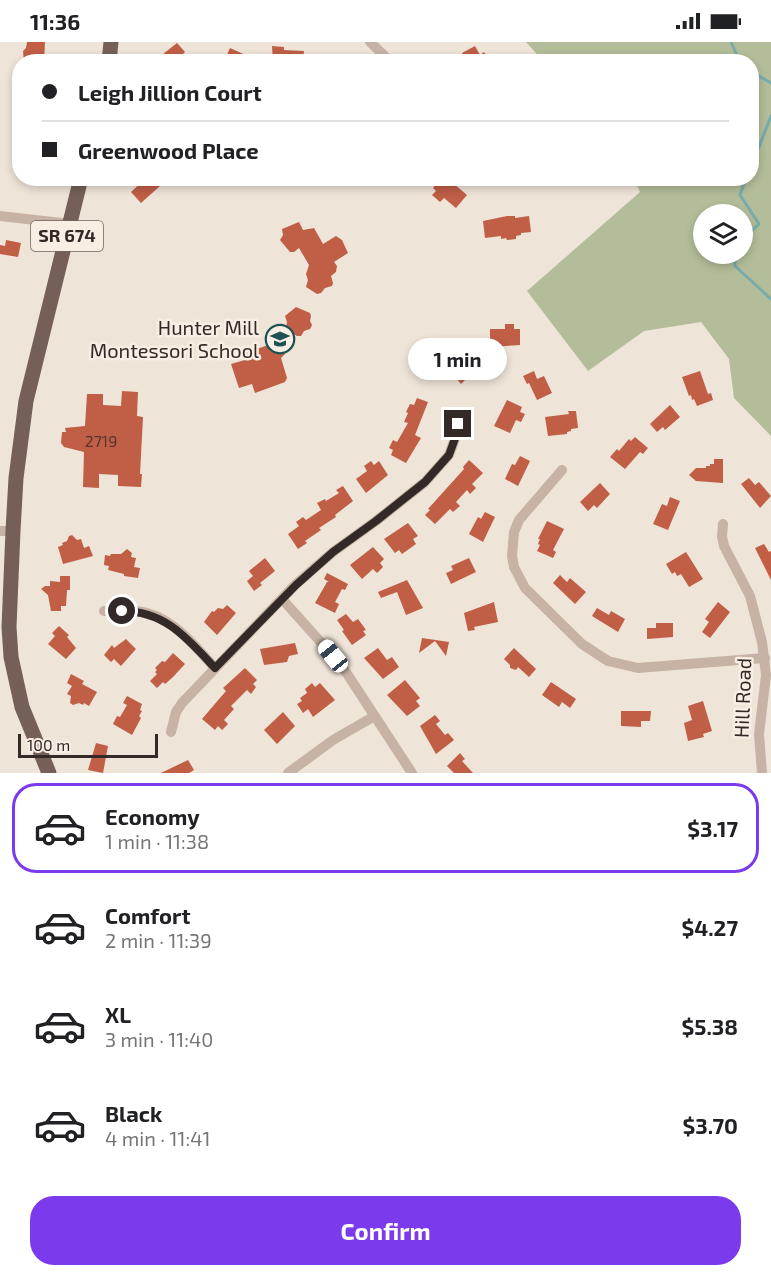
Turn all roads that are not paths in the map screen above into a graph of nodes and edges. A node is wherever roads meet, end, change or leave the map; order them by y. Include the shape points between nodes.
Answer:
1 (370, 42) edge
2 (383, 54) edge
3 (79, 186) edge
4 (0, 216) edge
5 (70, 224) junction
6 (458, 424) dead end
7 (562, 470) dead end
8 (723, 524) dead end
9 (6, 531) edge
10 (283, 600) junction
11 (104, 611) dead end
12 (765, 658) junction
13 (215, 668) junction
14 (374, 717) junction
15 (171, 732) dead end
16 (49, 773) edge
17 (288, 773) edge
18 (412, 773) edge
19 (762, 773) edge

1 - 2 street
3 - 5 main road, SR 674
4 - 5 street
5 - 9 main road, SR 674 via 26,401
6 - 10 street via 449,455 425,482 333,552
7 - 12 street via 519,520 512,555 525,588 573,637 608,661 638,668
8 - 12 street, Hill Road via 724,546 750,596
9 - 16 main road, SR 674 via 11,657 22,706
10 - 13 street
10 - 14 street via 342,666
11 - 13 street via 139,611 167,622
12 - 19 street, Hill Road via 759,734
13 - 15 street via 182,703
14 - 17 street via 333,740
14 - 18 street

